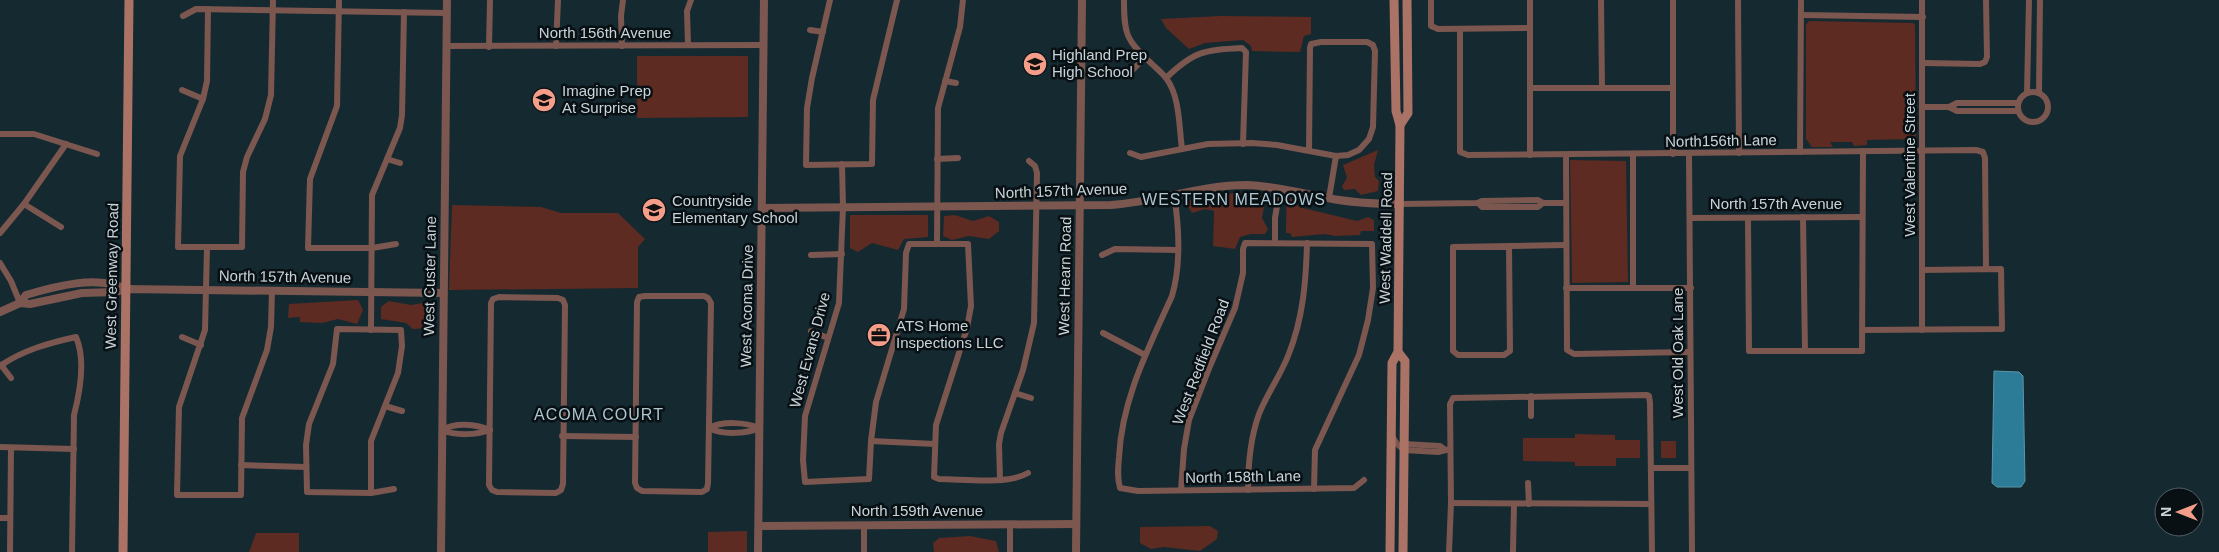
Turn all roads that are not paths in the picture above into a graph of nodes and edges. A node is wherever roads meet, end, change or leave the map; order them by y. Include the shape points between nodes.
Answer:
1 (129, 0) edge
2 (273, 0) edge
3 (340, 0) edge
4 (447, 0) edge
5 (490, 0) edge
6 (558, 0) edge
7 (624, 0) edge
8 (691, 0) edge
9 (764, 0) edge
10 (830, 0) edge
11 (897, 0) edge
12 (963, 0) edge
13 (1082, 0) edge
14 (1124, 0) edge
15 (1407, 0) edge
16 (1430, 0) edge
17 (1530, 0) edge
18 (1602, 0) edge
19 (1672, 0) edge
20 (1738, 0) edge
21 (1801, 0) edge
22 (1922, 0) edge
23 (1986, 0) edge
24 (2029, 0) edge
25 (2040, 0) edge
26 (1394, 3) edge
27 (208, 10) junction
28 (273, 10) junction
29 (339, 11) junction
30 (404, 12) junction
31 (447, 12) junction
32 (1801, 15) junction
33 (183, 16) dead end
34 (1923, 16) junction
35 (1530, 28) junction
36 (810, 30) dead end
37 (1460, 30) junction
38 (823, 32) junction
39 (1407, 44) junction
40 (688, 45) junction
41 (764, 45) junction
42 (446, 46) junction
43 (556, 46) junction
44 (622, 46) junction
45 (490, 47) junction
46 (1144, 57) junction
47 (1923, 63) junction
48 (1127, 76) dead end
49 (1166, 78) junction
50 (945, 81) junction
51 (956, 83) dead end
52 (1530, 88) junction
53 (1602, 88) junction
54 (1672, 88) junction
55 (182, 90) dead end
56 (2027, 93) junction
57 (2039, 93) junction
58 (203, 99) junction
59 (2018, 103) junction
60 (1923, 107) junction
61 (1949, 107) junction
62 (2018, 111) junction
63 (1400, 125) junction
64 (0, 134) edge
65 (66, 144) junction
66 (1243, 144) junction
67 (1182, 149) junction
68 (1923, 150) junction
69 (1863, 151) junction
70 (1309, 152) junction
71 (1800, 152) junction
72 (1130, 153) dead end
73 (1739, 153) junction
74 (97, 154) dead end
75 (1633, 154) junction
76 (1673, 154) junction
77 (1689, 154) junction
78 (1530, 155) junction
79 (1566, 155) junction
80 (1336, 156) junction
81 (958, 158) dead end
82 (387, 159) junction
83 (937, 159) junction
84 (1029, 161) dead end
85 (400, 164) dead end
86 (842, 164) junction
87 (1280, 188) junction
88 (1174, 194) junction
89 (1329, 198) junction
90 (1565, 203) junction
91 (24, 204) junction
92 (1400, 204) junction
93 (1037, 206) junction
94 (1079, 206) junction
95 (936, 207) junction
96 (762, 208) junction
97 (843, 208) junction
98 (1804, 217) junction
99 (1862, 217) junction
100 (1690, 218) junction
101 (1748, 218) junction
102 (61, 227) dead end
103 (0, 233) edge
104 (1275, 243) junction
105 (1307, 243) junction
106 (396, 244) dead end
107 (937, 244) junction
108 (1566, 245) junction
109 (1509, 246) junction
110 (207, 247) junction
111 (372, 248) junction
112 (1177, 250) junction
113 (842, 254) junction
114 (811, 255) dead end
115 (1102, 256) dead end
116 (0, 263) edge
117 (1986, 268) junction
118 (1922, 270) junction
119 (1566, 288) junction
120 (1633, 288) junction
121 (1690, 288) junction
122 (126, 289) junction
123 (206, 289) junction
124 (272, 290) junction
125 (372, 292) junction
126 (443, 293) junction
127 (20, 303) junction
128 (0, 312) edge
129 (371, 330) junction
130 (1862, 330) junction
131 (1922, 330) junction
132 (811, 332) dead end
133 (1103, 333) dead end
134 (182, 337) dead end
135 (828, 338) junction
136 (201, 345) junction
137 (1805, 351) junction
138 (1398, 352) junction
139 (1690, 352) junction
140 (1145, 356) junction
141 (1, 366) edge
142 (11, 378) dead end
143 (1015, 393) junction
144 (1532, 396) junction
145 (1031, 398) dead end
146 (385, 406) junction
147 (402, 411) dead end
148 (1531, 416) dead end
149 (729, 424) junction
150 (470, 426) junction
151 (709, 428) junction
152 (760, 428) junction
153 (442, 430) junction
154 (490, 430) junction
155 (729, 432) junction
156 (469, 433) junction
157 (1391, 435) junction
158 (562, 436) junction
159 (636, 437) junction
160 (871, 441) junction
161 (935, 444) junction
162 (0, 447) edge
163 (1404, 447) junction
164 (11, 448) junction
165 (74, 449) junction
166 (1447, 449) junction
167 (241, 466) junction
168 (306, 467) junction
169 (1651, 468) junction
170 (1691, 468) junction
171 (1028, 473) dead end
172 (1000, 479) junction
173 (1364, 480) dead end
174 (1528, 483) dead end
175 (394, 489) dead end
176 (1314, 489) junction
177 (1181, 490) junction
178 (1248, 490) junction
179 (371, 493) junction
180 (1451, 502) junction
181 (1514, 504) junction
182 (1528, 504) junction
183 (1650, 504) junction
184 (0, 518) edge
185 (10, 518) junction
186 (1010, 524) junction
187 (1076, 524) junction
188 (864, 525) junction
189 (759, 526) junction
190 (10, 552) edge
191 (72, 552) edge
192 (123, 552) edge
193 (441, 552) edge
194 (758, 552) edge
195 (864, 552) edge
196 (1010, 552) edge
197 (1076, 552) edge
198 (1390, 552) edge
199 (1403, 552) edge
200 (1449, 552) edge
201 (1513, 552) edge
202 (1652, 552) edge
203 (1692, 552) edge

1 - 122 main road, West Greenway Road
2 - 28 street
3 - 29 street
4 - 31 street, West Custer Lane
5 - 45 street
6 - 43 street
7 - 44 street
8 - 40 street via 687,11
9 - 41 street, West Acoma Drive
10 - 38 street
11 - 86 street via 873,100 872,164
12 - 50 street via 960,27
13 - 94 street, West Hearn Road
14 - 46 street via 1128,37
15 - 39 main road, West Waddell Road
16 - 37 street via 1431,26
17 - 35 street
18 - 53 street
19 - 54 street
20 - 73 street
21 - 32 street
22 - 34 street, West Valentine Street
23 - 47 street via 1985,62
24 - 56 street
25 - 57 street
26 - 39 main road via 1401,9 1402,38
26 - 63 main road, West Waddell Road via 1396,111
27 - 28 street
27 - 33 street via 196,9
27 - 58 street via 207,81
28 - 29 street
28 - 110 street via 271,95 265,119 243,172 242,247
29 - 30 street
29 - 111 street via 337,106 310,179 308,248
30 - 31 street
30 - 82 street via 402,115
31 - 42 street, West Custer Lane
32 - 34 street
32 - 71 street
34 - 47 street, West Valentine Street
35 - 37 street
35 - 52 street
36 - 38 street
37 - 78 street, North156th Lane via 1460,152 1468,155
38 - 86 street via 808,108 806,165
39 - 63 main road, West Waddell Road via 1408,114
40 - 41 street, North 156th Avenue
40 - 44 street, North 156th Avenue
41 - 96 street, West Acoma Drive
42 - 45 street, North 156th Avenue
42 - 126 street, West Custer Lane
43 - 44 street, North 156th Avenue
43 - 45 street, North 156th Avenue
46 - 48 street
46 - 49 street
47 - 60 street, West Valentine Street
49 - 66 street via 1193,56 1206,50 1242,48 1246,52
49 - 67 street via 1177,106
50 - 51 street
50 - 83 street via 938,108
52 - 53 street
52 - 78 street
53 - 54 street
54 - 76 street
55 - 58 street
56 - 57 street
56 - 59 street
57 - 62 street via 2048,103 2044,118 2030,122
58 - 110 street via 180,156 178,247
59 - 61 street via 1957,103
59 - 62 street
60 - 61 street
60 - 68 street, West Valentine Street
61 - 62 street via 1957,111
63 - 92 main road, West Waddell Road
64 - 65 street via 34,134
65 - 74 street
65 - 91 street
66 - 67 street via 1208,144
66 - 70 street
67 - 72 street via 1141,157
68 - 69 street, North156th Lane
68 - 117 street, North156th Lane via 1982,152 1985,158
68 - 118 street, West Valentine Street
69 - 71 street, North156th Lane
69 - 99 street
70 - 80 street
70 - 80 street via 1311,44 1367,42 1375,51 1373,127 1359,150
71 - 73 street, North156th Lane
73 - 77 street, North156th Lane
75 - 76 street, North156th Lane
75 - 79 street, North156th Lane
75 - 120 street
76 - 77 street, North156th Lane
77 - 100 street, West Old Oak Lane
78 - 79 street, North156th Lane
79 - 90 street
80 - 89 street
81 - 83 street
82 - 85 street
82 - 111 street via 372,195
83 - 95 street
84 - 93 street via 1037,173
86 - 97 street, West Evans Drive
87 - 88 street, North 157th Avenue via 1232,185
87 - 89 street, North 157th Avenue
87 - 104 street
88 - 94 street, North 157th Avenue via 1132,203
88 - 112 street
89 - 92 street, North 157th Avenue
90 - 92 street, North 157th Avenue via 1528,207
90 - 108 street
91 - 102 street
91 - 103 street
92 - 138 main road, West Waddell Road
93 - 94 street, North 157th Avenue
93 - 95 street, North 157th Avenue
93 - 143 street via 1034,323
94 - 187 street, West Hearn Road
95 - 97 street, North 157th Avenue
95 - 107 street
96 - 97 street, North 157th Avenue
96 - 152 street, West Acoma Drive
97 - 113 street, West Evans Drive
98 - 99 street, North 157th Avenue
98 - 101 street, North 157th Avenue
98 - 137 street
99 - 130 street
100 - 101 street, North 157th Avenue
100 - 121 street, West Old Oak Lane
101 - 137 street via 1749,351
104 - 105 street
104 - 177 street, West Redfield Road via 1245,243 1243,273 1235,308 1189,420
105 - 176 street via 1372,244 1373,288 1368,320 1359,355 1315,450
105 - 178 street via 1306,286 1300,322 1252,438
106 - 111 street
107 - 160 street via 909,244 904,309 876,402
107 - 161 street via 968,244 971,306 936,425
108 - 109 street
108 - 119 street
109 - 109 street via 1453,247 1453,351 1458,355 1504,355 1510,350
110 - 123 street
111 - 125 street
112 - 115 street via 1115,249
112 - 140 street via 1172,296
113 - 114 street
113 - 135 street, West Evans Drive via 839,303
116 - 127 street
117 - 118 street
117 - 131 street via 2001,269 2002,329
118 - 131 street, West Valentine Street
119 - 120 street
119 - 139 street via 1567,350 1574,354
120 - 121 street
121 - 139 street, West Old Oak Lane
122 - 123 street, North 157th Avenue
122 - 127 street, North 157th Avenue via 116,284 69,285 26,295
122 - 192 main road, West Greenway Road
123 - 124 street, North 157th Avenue
123 - 136 street via 205,330
124 - 125 street, North 157th Avenue
124 - 167 street via 267,350 242,418
125 - 126 street, North 157th Avenue
125 - 129 street
126 - 153 street, West Custer Lane
127 - 128 street, North 157th Avenue
129 - 146 street via 401,330 398,373
129 - 168 street via 336,329 333,364 309,424
130 - 131 street
130 - 137 street via 1862,351
132 - 135 street
133 - 140 street
134 - 136 street
135 - 160 street, West Evans Drive via 805,416 805,482 869,479
136 - 167 street via 179,407 177,495 241,495
138 - 157 main road, West Waddell Road via 1392,363
138 - 163 main road, West Waddell Road via 1405,361
139 - 170 street, West Old Oak Lane
140 - 177 street, North 158th Lane via 1127,401 1120,437 1120,488
141 - 142 street
141 - 165 street via 33,348 76,337 80,394 74,415
143 - 145 street
143 - 172 street via 999,444
144 - 148 street
144 - 166 street via 1453,398
144 - 169 street via 1649,396
146 - 147 street
146 - 179 street via 371,441
149 - 151 street via 716,424
149 - 152 street via 751,424
149 - 155 street
150 - 153 street via 450,426
150 - 154 street
150 - 156 street
151 - 155 street via 715,432
151 - 159 street via 708,483 702,492 642,491 637,488
151 - 159 street via 711,303 704,296 639,297
152 - 155 street via 752,432
152 - 189 street, West Acoma Drive
153 - 156 street
153 - 193 street, West Custer Lane
154 - 156 street via 480,434
154 - 158 street via 489,485 497,492 556,493 560,490 563,484
154 - 158 street via 493,299 558,298 564,305
157 - 163 street via 1397,444
157 - 198 main road, West Waddell Road
158 - 159 street
160 - 161 street
161 - 172 street via 934,477
162 - 164 street
163 - 166 street via 1438,452
163 - 199 main road, West Waddell Road
164 - 165 street
164 - 185 street
165 - 191 street
166 - 180 street
167 - 168 street
168 - 179 street via 307,492
169 - 170 street
169 - 183 street
170 - 203 street, West Old Oak Lane
171 - 172 street via 1019,478
173 - 176 street, North 158th Lane via 1354,488
174 - 182 street
175 - 179 street
176 - 178 street, North 158th Lane
177 - 178 street, North 158th Lane
180 - 181 street
180 - 200 street
181 - 182 street
181 - 201 street
182 - 183 street
183 - 202 street
184 - 185 street
185 - 190 street
186 - 187 street, North 159th Avenue
186 - 188 street, North 159th Avenue
186 - 196 street
187 - 197 street, West Hearn Road
188 - 189 street, North 159th Avenue
188 - 195 street
189 - 194 street, West Acoma Drive

